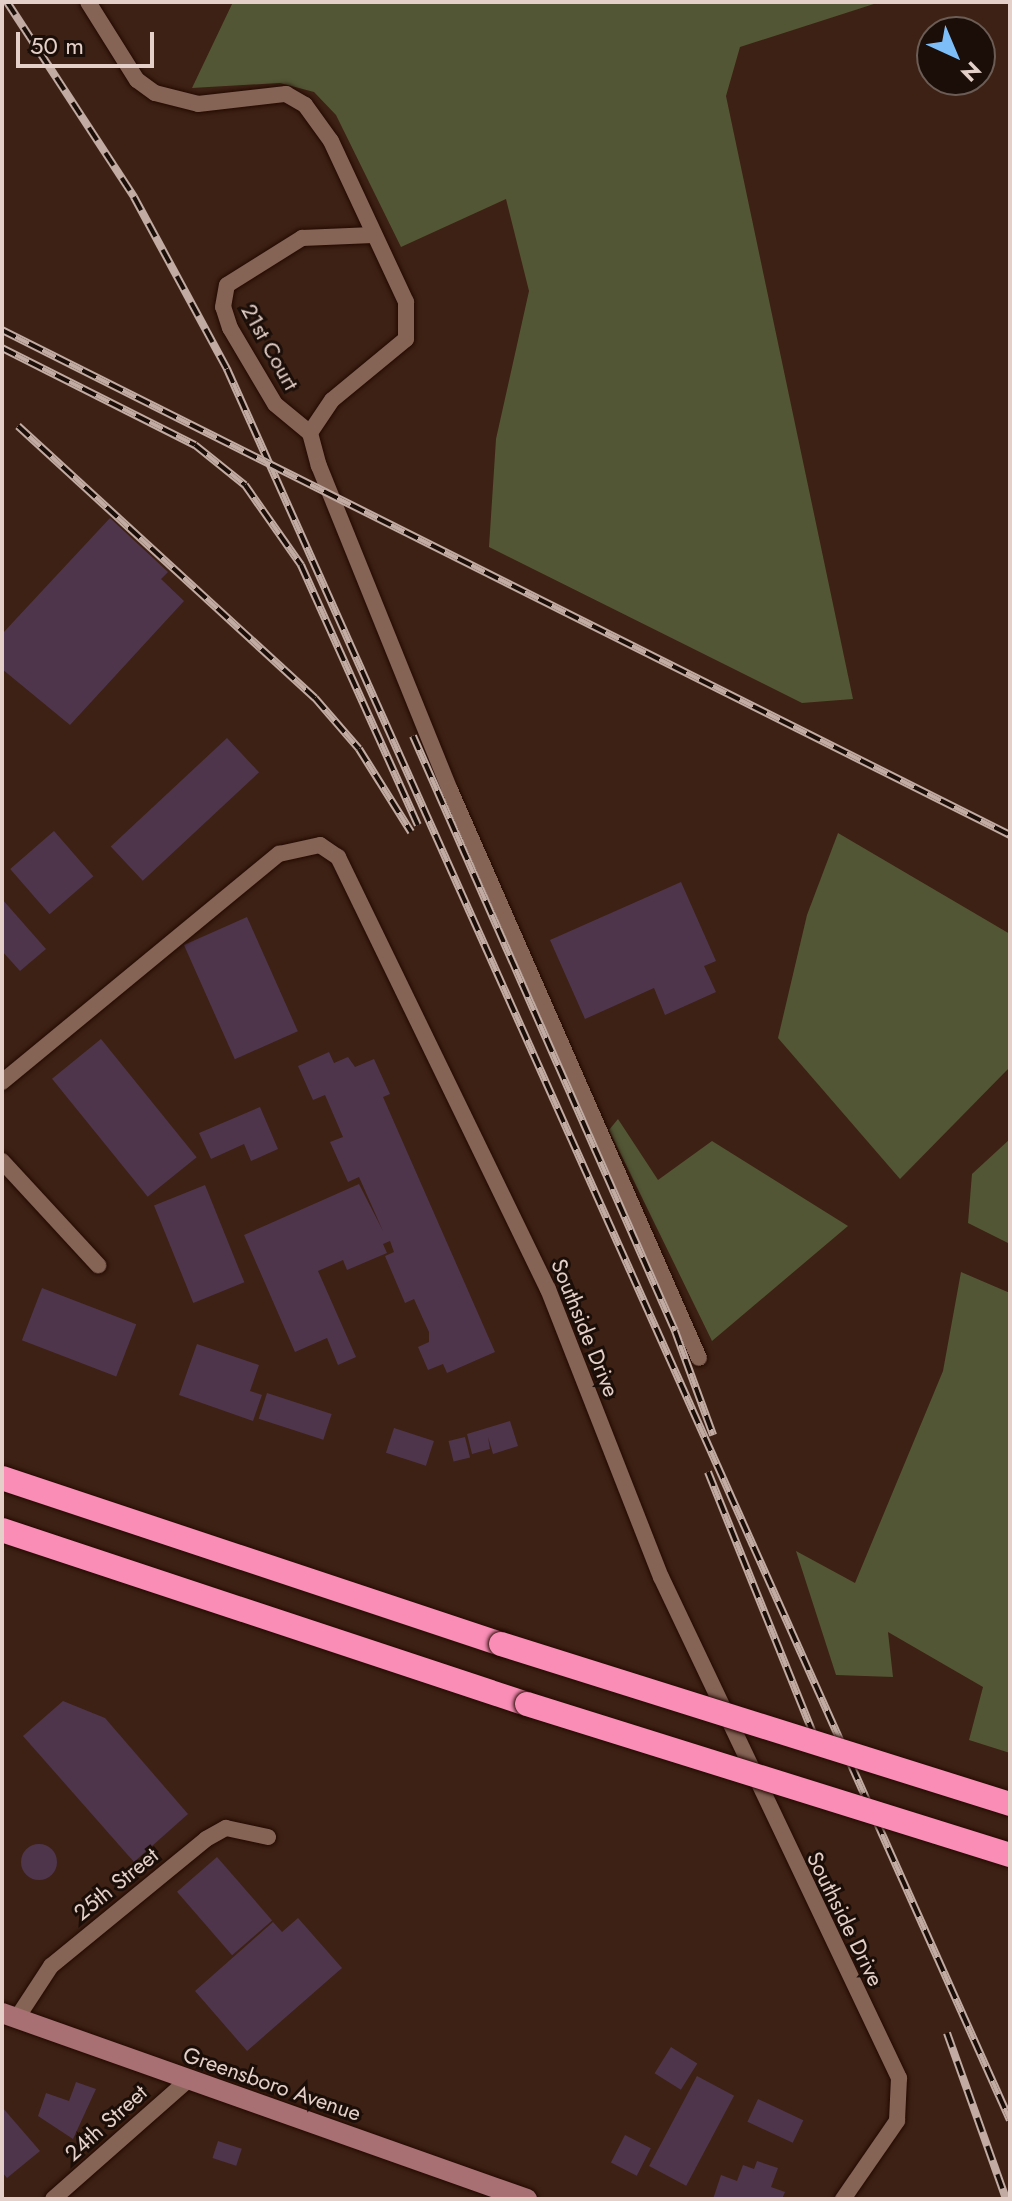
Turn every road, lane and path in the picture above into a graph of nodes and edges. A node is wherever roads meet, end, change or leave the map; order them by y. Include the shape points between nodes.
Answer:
1 (88, 2) edge
2 (373, 235) junction
3 (310, 433) junction
4 (2, 1082) edge
5 (2, 1161) edge
6 (98, 1265) dead end
7 (699, 1358) dead end
8 (2, 1478) edge
9 (2, 1530) edge
10 (1010, 1804) edge
11 (268, 1837) dead end
12 (1010, 1855) edge
13 (10, 2016) edge
14 (188, 2080) junction
15 (53, 2199) edge
16 (527, 2199) edge
17 (843, 2199) edge

1 - 2 street via 137,80 155,93 198,104 286,94 305,105 331,141
2 - 3 street via 406,302 406,339 332,400
2 - 3 street, 21st Court via 302,238 227,285 223,307 230,328 275,404
3 - 7 street via 327,494 444,776
4 - 17 street, Southside Drive via 279,854 320,845 338,857 548,1289 661,1577 899,2078 897,2121
5 - 6 street
8 - 10 highway, bridge via 501,1644
9 - 12 highway, bridge via 527,1704
11 - 13 street, 25th Street via 226,1828 206,1839 51,1966
13 - 14 main road, Greensboro Avenue
14 - 15 street, 24th Street
14 - 16 main road, Greensboro Avenue

